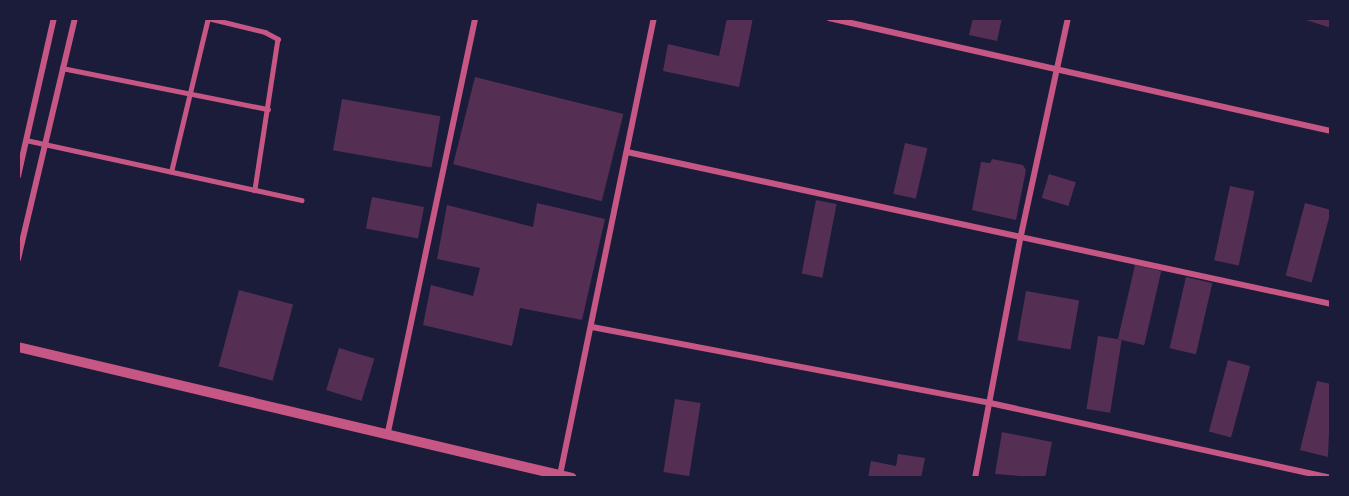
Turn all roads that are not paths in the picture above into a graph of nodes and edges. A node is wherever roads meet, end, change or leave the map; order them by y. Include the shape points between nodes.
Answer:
1 (54, 18) edge
2 (75, 18) edge
3 (475, 18) edge
4 (654, 18) edge
5 (829, 18) edge
6 (1068, 18) edge
7 (851, 20) edge
8 (62, 68) junction
9 (1058, 71) junction
10 (190, 94) junction
11 (268, 109) junction
12 (1331, 131) edge
13 (26, 140) junction
14 (44, 144) junction
15 (627, 152) junction
16 (171, 172) junction
17 (18, 176) edge
18 (255, 190) junction
19 (302, 200) dead end
20 (1021, 235) junction
21 (18, 259) edge
22 (1331, 304) edge
23 (592, 327) junction
24 (18, 347) edge
25 (990, 404) junction
26 (388, 432) junction
27 (560, 475) junction
28 (572, 478) edge
29 (975, 478) edge
30 (1330, 478) edge

1 - 13 street
2 - 8 street
3 - 26 street
4 - 15 street
5 - 7 street
6 - 9 street
7 - 9 street
8 - 10 lane
8 - 14 street
9 - 12 street
9 - 20 street
10 - 11 lane
10 - 11 lane via 208,18 278,39
10 - 16 lane
11 - 18 lane
13 - 14 lane
13 - 17 street
14 - 16 lane
14 - 21 street
15 - 20 street
15 - 23 street
16 - 18 lane
18 - 19 lane
20 - 22 street
20 - 25 street
23 - 25 street
23 - 27 street
24 - 26 street
25 - 29 street
25 - 30 street
26 - 27 street
27 - 28 street

